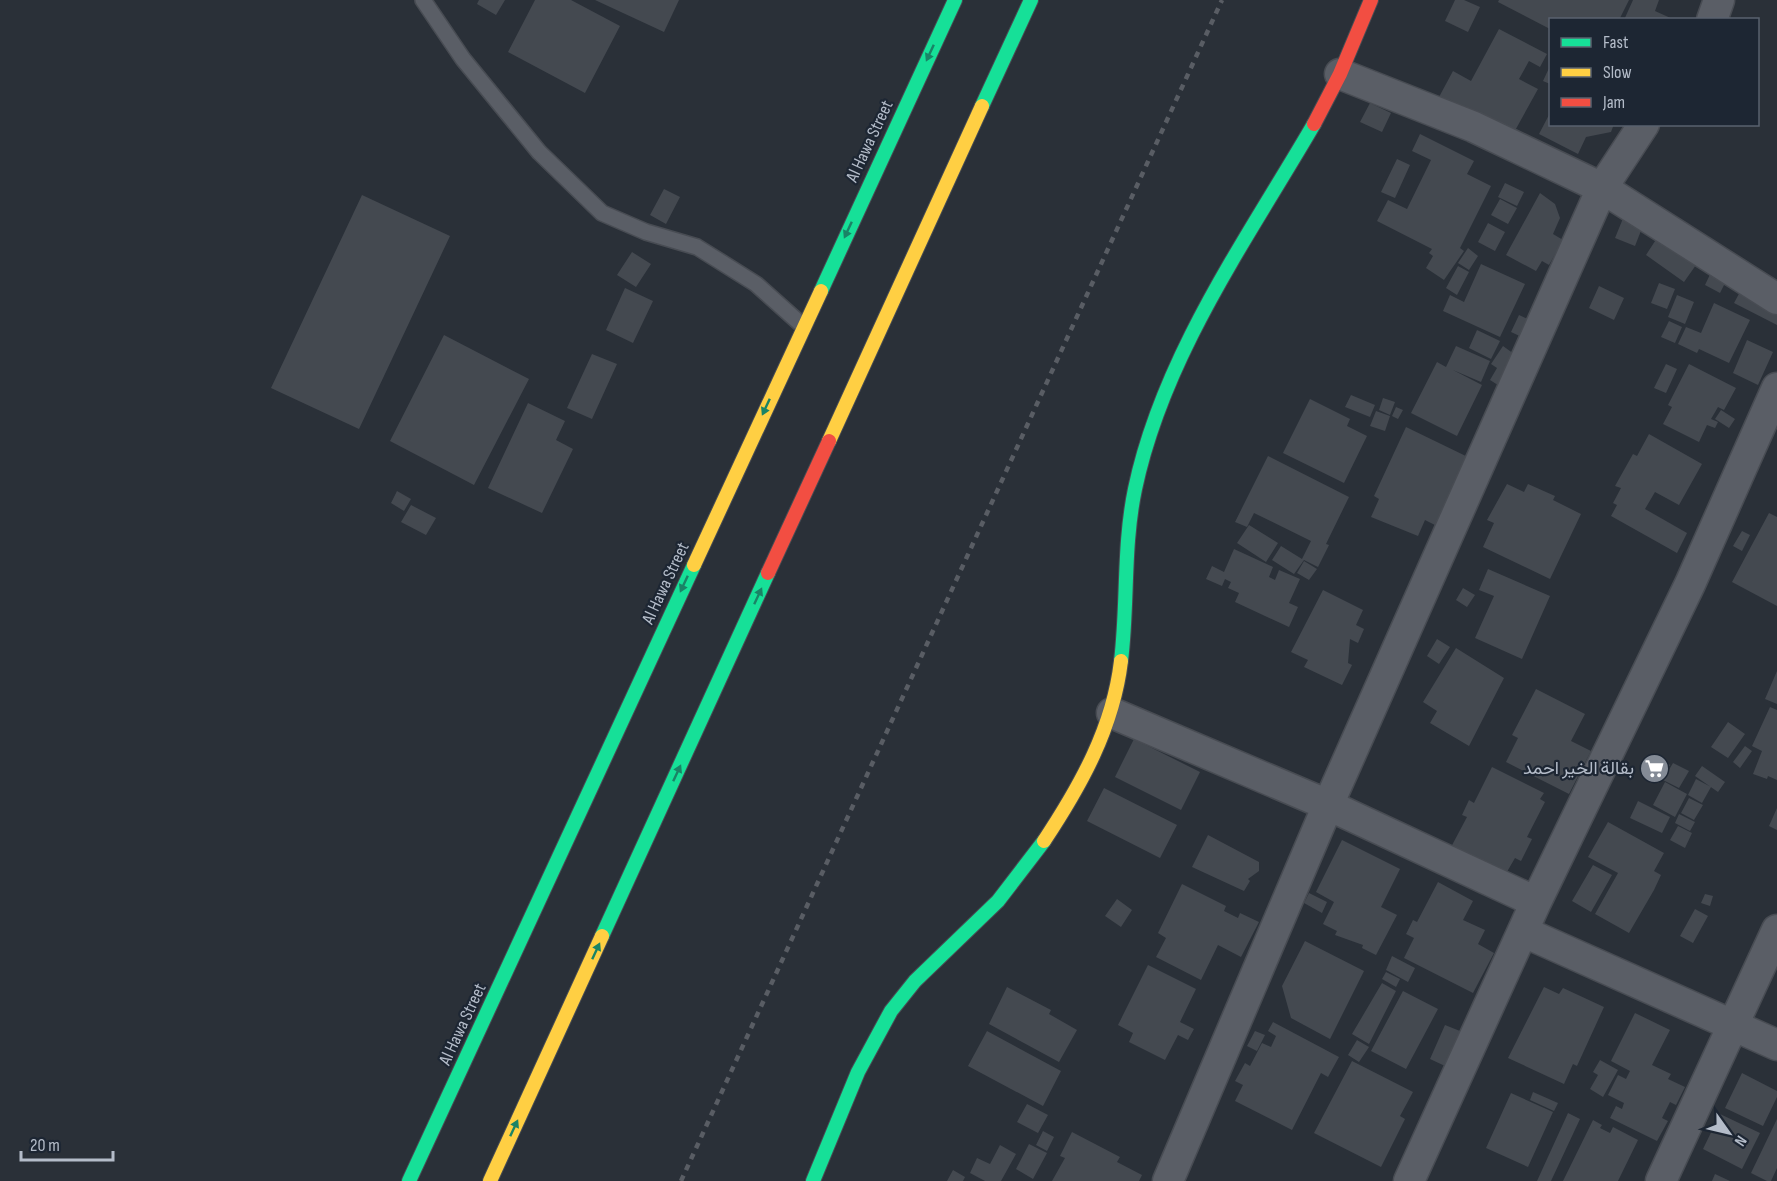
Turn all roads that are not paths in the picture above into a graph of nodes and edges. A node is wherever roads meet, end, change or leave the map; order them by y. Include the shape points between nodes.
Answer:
1 (423, 0) edge
2 (955, 0) edge
3 (1032, 0) edge
4 (1371, 0) edge
5 (1719, 0) edge
6 (1713, 18) edge
7 (1340, 74) junction
8 (1643, 126) edge
9 (1602, 188) junction
10 (1777, 299) edge
11 (803, 326) junction
12 (1777, 388) edge
13 (1112, 713) junction
14 (1328, 805) junction
15 (1536, 902) junction
16 (1777, 930) edge
17 (1524, 932) junction
18 (1734, 1026) junction
19 (1777, 1045) edge
20 (409, 1181) edge
21 (490, 1181) edge
22 (813, 1181) edge
23 (1168, 1181) edge
24 (1409, 1181) edge
25 (1661, 1181) edge

1 - 11 lane via 463,58 539,152 602,213 646,232 697,247 756,285
2 -> 11 main road, Al Hawa Street
21 -> 3 main road
4 - 7 main road
5 - 6 street
7 - 9 street via 1474,127
7 - 13 main road via 1235,253 1162,402 1140,466 1129,530 1120,669
8 - 9 street
9 - 10 street
9 - 14 street
11 -> 20 main road, Al Hawa Street
12 - 15 street via 1690,584
13 - 14 street
13 - 22 main road via 1097,749 1056,822 1000,899 923,972 891,1010 867,1054
14 - 15 street
14 - 23 street
15 - 17 street
16 - 18 street
17 - 18 street
17 - 24 street
18 - 19 street
18 - 25 street

